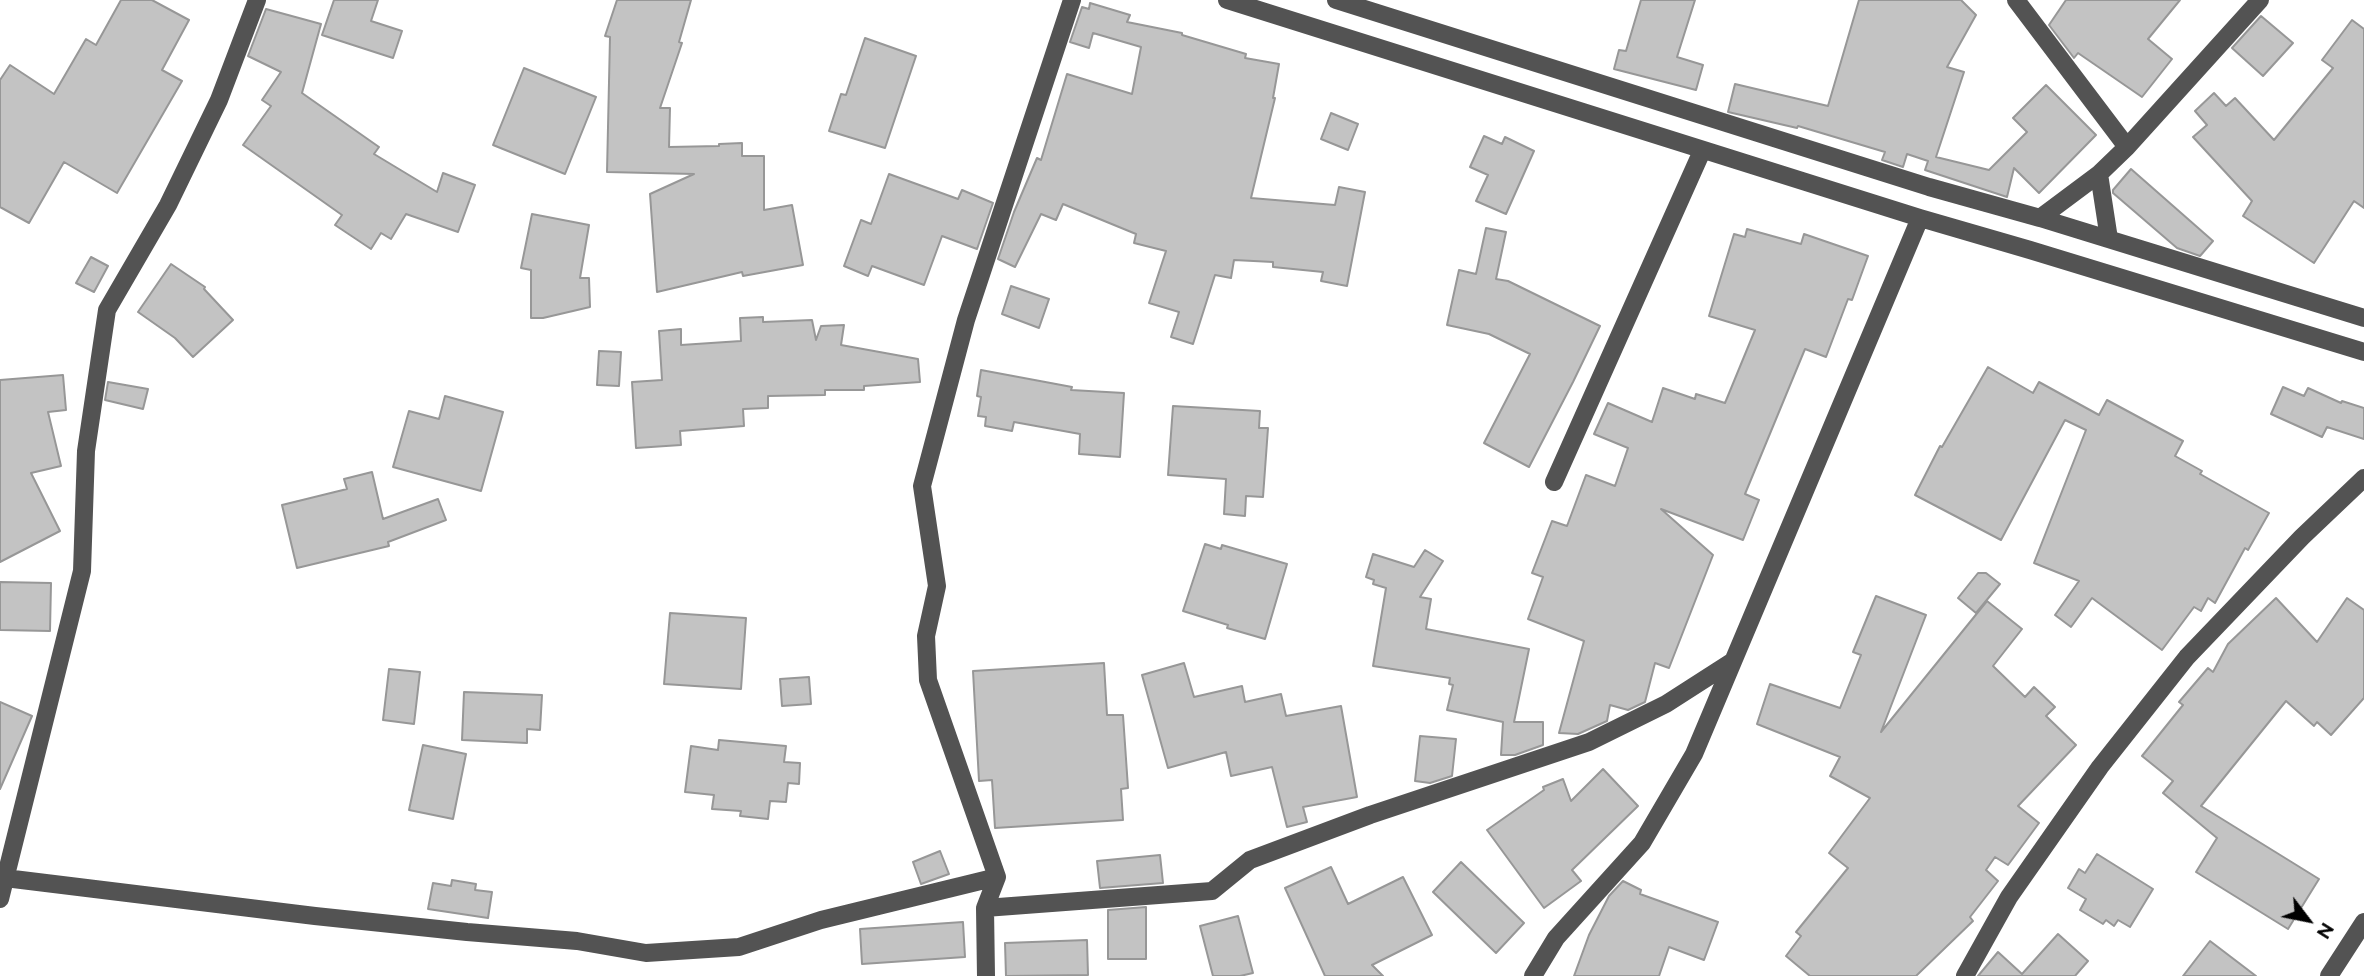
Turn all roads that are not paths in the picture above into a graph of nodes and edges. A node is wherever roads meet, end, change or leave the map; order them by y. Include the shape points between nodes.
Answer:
1 (257, 0) edge
2 (1072, 0) edge
3 (1227, 0) edge
4 (1336, 0) edge
5 (2016, 0) edge
6 (2260, 0) edge
7 (2127, 147) junction
8 (1702, 151) junction
9 (2099, 174) junction
10 (1920, 218) junction
11 (2040, 218) junction
12 (2109, 239) junction
13 (2364, 318) edge
14 (2364, 352) edge
15 (2364, 478) edge
16 (1554, 482) dead end
17 (1733, 661) junction
18 (997, 877) junction
19 (5, 878) junction
20 (0, 899) edge
21 (985, 908) junction
22 (2364, 922) edge
23 (986, 976) edge
24 (1533, 976) edge
25 (1965, 976) edge
26 (2329, 976) edge

1 - 19 street via 219,100 168,205 107,310 86,451 82,571
2 - 18 street via 966,320 922,486 937,586 926,636 928,680
3 - 8 street
4 - 11 street
5 - 7 street
6 - 7 street
7 - 9 street
8 - 10 street
8 - 16 street
9 - 11 street
9 - 12 street
10 - 14 street
10 - 17 street
11 - 12 street
12 - 13 street
15 - 25 street via 2179,667 2100,767 2009,897
17 - 21 street via 1666,704 1589,742 1251,860 1212,891
17 - 24 street via 1694,754 1642,844 1556,938
18 - 19 street via 821,920 739,947 646,953 577,941 315,916
18 - 21 street
19 - 20 street
21 - 23 street
22 - 26 street

